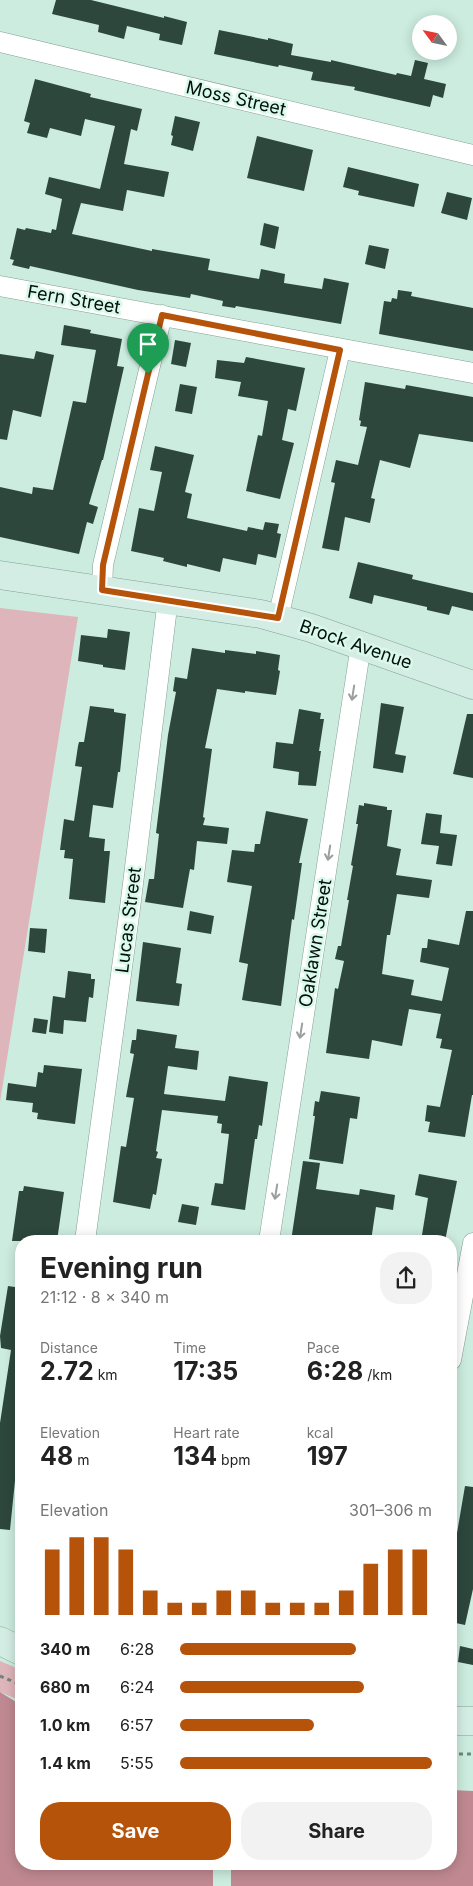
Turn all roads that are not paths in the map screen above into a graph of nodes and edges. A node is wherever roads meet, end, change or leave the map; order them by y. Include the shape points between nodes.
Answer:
1 (0, 42) edge
2 (473, 154) edge
3 (0, 286) edge
4 (162, 315) junction
5 (340, 350) junction
6 (473, 373) edge
7 (0, 575) edge
8 (102, 590) junction
9 (168, 599) junction
10 (278, 618) junction
11 (361, 645) junction
12 (473, 684) edge
13 (86, 1235) edge
14 (270, 1235) edge
15 (473, 1244) edge
16 (457, 1328) edge
17 (0, 1642) edge
18 (15, 1648) edge
19 (457, 1722) edge
20 (473, 1722) edge

1 - 2 street, Moss Street
3 - 4 street, Fern Street
4 - 5 street, Fern Street
4 - 8 street via 103,565
5 - 6 street, Fern Street
5 - 10 street
7 - 8 main road, Brock Avenue
8 - 9 main road, Brock Avenue
9 - 10 main road, Brock Avenue
9 - 13 street, Lucas Street
10 - 11 main road, Brock Avenue
11 - 12 main road, Brock Avenue
11 -> 14 street, Oaklawn Street
15 - 16 street
17 - 18 main road
19 - 20 main road

